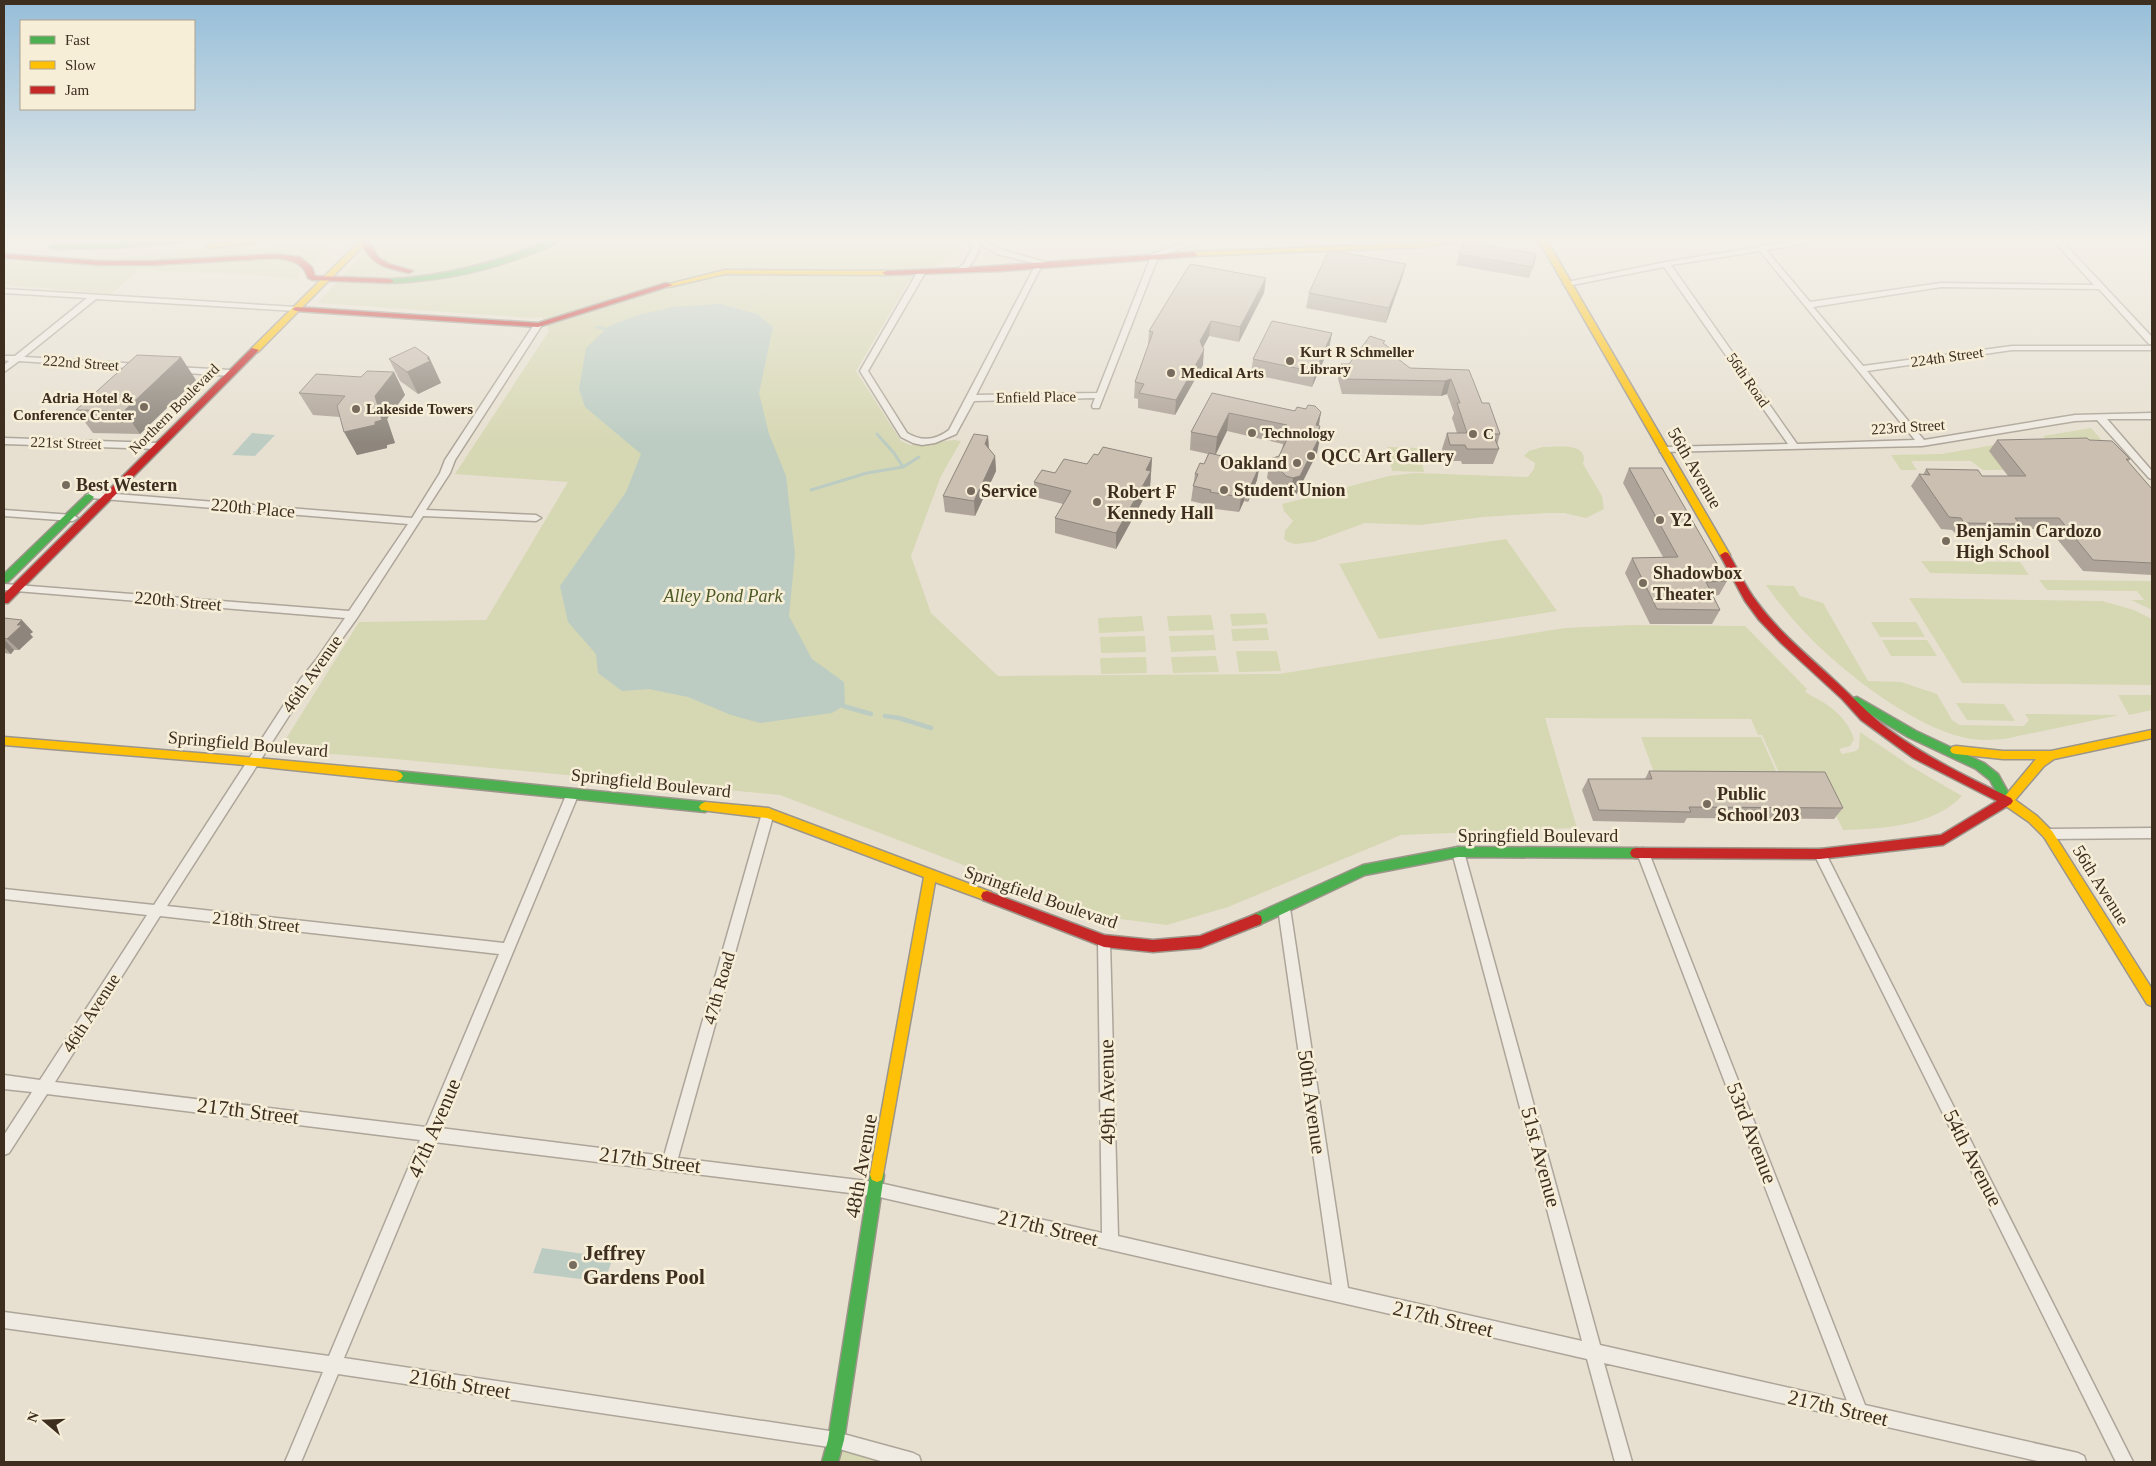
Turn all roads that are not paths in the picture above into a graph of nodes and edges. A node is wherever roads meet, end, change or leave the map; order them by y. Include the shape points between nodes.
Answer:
1 (81, 307) edge
2 (272, 307) edge
3 (598, 307) edge
4 (901, 307) edge
5 (1018, 307) edge
6 (1135, 307) edge
7 (1581, 307) edge
8 (1697, 307) edge
9 (1810, 307) edge
10 (2119, 307) edge
11 (282, 308) junction
12 (296, 309) junction
13 (538, 325) junction
14 (2152, 342) edge
15 (2152, 348) edge
16 (4, 358) edge
17 (17, 359) junction
18 (148, 368) edge
19 (4, 369) edge
20 (166, 369) edge
21 (1861, 369) junction
22 (216, 372) junction
23 (232, 373) junction
24 (203, 385) dead end
25 (1100, 395) junction
26 (972, 398) junction
27 (1096, 406) dead end
28 (2099, 416) junction
29 (2152, 416) edge
30 (4, 441) edge
31 (146, 441) junction
32 (1922, 443) junction
33 (159, 446) junction
34 (1795, 446) junction
35 (1664, 450) junction
36 (132, 455) dead end
37 (2152, 476) edge
38 (101, 485) dead end
39 (91, 495) junction
40 (108, 496) junction
41 (4, 513) edge
42 (418, 517) junction
43 (67, 518) junction
44 (536, 518) dead end
45 (84, 519) junction
46 (4, 580) edge
47 (4, 587) edge
48 (16, 588) junction
49 (4, 600) edge
50 (353, 615) junction
51 (1844, 694) junction
52 (2152, 734) edge
53 (4, 741) edge
54 (1943, 748) junction
55 (2051, 755) junction
56 (254, 762) junction
57 (573, 793) junction
58 (2007, 801) junction
59 (768, 813) junction
60 (2152, 833) edge
61 (2048, 834) junction
62 (1458, 852) junction
63 (1643, 852) junction
64 (1820, 854) junction
65 (930, 876) junction
66 (4, 894) edge
67 (1284, 908) junction
68 (158, 911) junction
69 (1104, 941) junction
70 (509, 949) junction
71 (2150, 994) edge
72 (4, 1082) edge
73 (44, 1086) junction
74 (432, 1134) junction
75 (4, 1148) edge
76 (669, 1163) junction
77 (875, 1189) junction
78 (1110, 1242) junction
79 (1341, 1296) junction
80 (4, 1320) edge
81 (1594, 1353) junction
82 (334, 1365) junction
83 (1860, 1413) junction
84 (836, 1440) junction
85 (293, 1462) edge
86 (830, 1462) edge
87 (913, 1462) edge
88 (1623, 1462) edge
89 (2078, 1462) edge
90 (2125, 1462) edge

1 - 17 street
2 - 11 street
3 - 13 main road
4 - 26 street via 864,371 904,435 928,442 940,440 953,432
5 - 26 street
6 - 25 street
7 - 35 main road, 56th Avenue
8 - 34 street, 56th Road
9 - 21 street
10 - 14 street
11 - 12 street
11 - 22 main road, Northern Boulevard
12 - 13 main road
12 - 23 main road, Northern Boulevard
13 - 42 street, 46th Avenue via 450,460
15 - 21 street, 224th Street via 2012,348
16 - 17 street, 222nd Street
17 - 18 street, 222nd Street
17 - 19 street
20 - 22 street
21 - 32 street
22 - 23 street
22 - 24 main road, Northern Boulevard
23 - 33 main road, Northern Boulevard
25 - 26 street, Enfield Place
25 - 27 street
28 - 29 street, 223rd Street
28 - 32 street, 223rd Street
28 - 37 street
30 - 31 street, 221st Street
31 - 33 street, 221st Street
31 - 36 main road, Northern Boulevard
32 - 34 street, 223rd Street
33 - 40 main road, Northern Boulevard
34 - 35 street, 223rd Street
35 - 51 main road, 56th Avenue via 1758,611 1805,662
38 - 39 main road
39 - 40 street, 220th Place
39 - 43 main road
40 - 42 street, 220th Place
40 - 45 main road, Northern Boulevard
41 - 43 street
42 - 44 street, 220th Place
42 - 50 street, 46th Avenue
43 - 45 street
43 - 46 main road
45 - 48 main road, Northern Boulevard
47 - 48 street, 220th Street
48 - 49 main road, Northern Boulevard
48 - 50 street, 220th Street
50 - 56 street, 46th Avenue via 304,683
51 - 54 main road, 56th Avenue via 1912,734
51 - 58 main road, 56th Avenue via 1868,720 1899,742 1965,782
52 - 55 main road, Springfield Boulevard
53 - 56 main road, Springfield Boulevard
54 - 55 main road via 2003,756
54 - 58 main road, 56th Avenue via 1980,766 1994,777
55 - 58 main road, Springfield Boulevard via 2035,768
56 - 57 main road, Springfield Boulevard
56 - 68 street, 46th Avenue
57 - 59 main road, Springfield Boulevard
57 - 70 street, 47th Avenue
58 - 61 main road, 56th Avenue
58 - 64 main road, Springfield Boulevard via 1943,840
59 - 65 main road, Springfield Boulevard
59 - 76 street, 47th Road
60 - 61 street
61 - 71 main road, 56th Avenue
62 - 63 main road, Springfield Boulevard
62 - 67 main road, Springfield Boulevard via 1363,870
62 - 81 street, 51st Avenue
63 - 64 main road, Springfield Boulevard
63 - 83 street, 53rd Avenue
64 - 90 street, 54th Avenue
65 - 69 main road, Springfield Boulevard
65 - 77 main road, 48th Avenue
66 - 68 street, 218th Street
67 - 69 main road, Springfield Boulevard via 1200,942 1153,946
67 - 79 street, 50th Avenue
68 - 70 street, 218th Street
68 - 73 street, 46th Avenue
69 - 78 street, 49th Avenue
70 - 74 street, 47th Avenue
72 - 73 street, 217th Street
73 - 74 street, 217th Street
73 - 75 street, 46th Avenue
74 - 76 street, 217th Street
74 - 82 street, 47th Avenue
76 - 77 street, 217th Street
77 - 78 street, 217th Street
77 - 84 main road, 48th Avenue
78 - 79 street, 217th Street
79 - 81 street, 217th Street
80 - 82 street, 216th Street
81 - 83 street, 217th Street
81 - 88 street, 51st Avenue
82 - 84 street, 216th Street
82 - 85 street, 47th Avenue
83 - 89 street, 217th Street
84 - 86 main road, 48th Avenue
84 - 87 street, 216th Street

